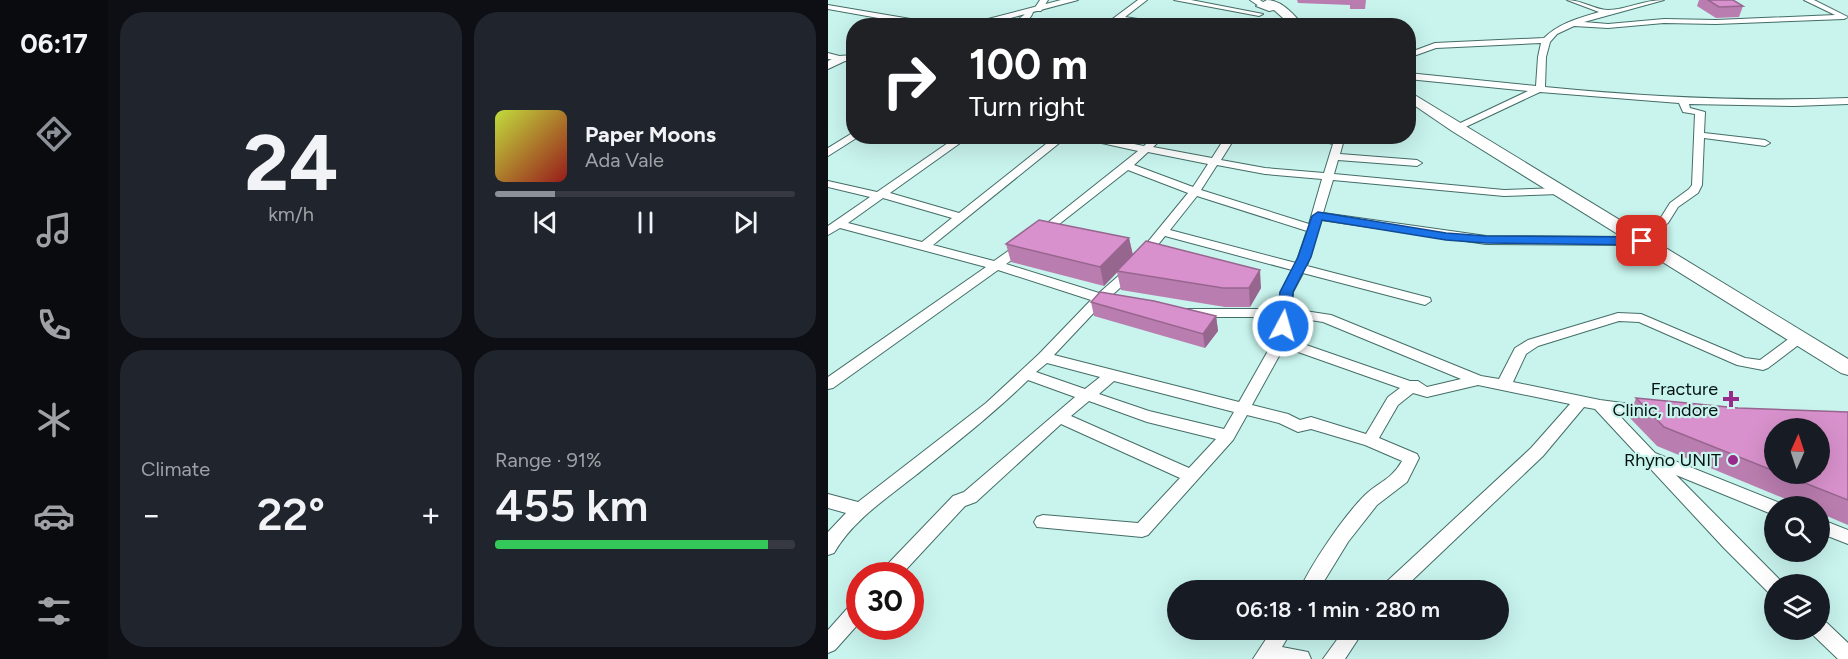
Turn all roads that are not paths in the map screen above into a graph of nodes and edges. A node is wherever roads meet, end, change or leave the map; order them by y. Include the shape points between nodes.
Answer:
1 (1073, 0) edge
2 (1143, 0) edge
3 (1178, 0) edge
4 (1571, 0) edge
5 (1659, 0) edge
6 (1808, 0) edge
7 (1266, 5) edge
8 (828, 7) edge
9 (1037, 7) edge
10 (1609, 13) junction
11 (893, 18) edge
12 (996, 18) edge
13 (1025, 18) edge
14 (1116, 18) edge
15 (1254, 18) edge
16 (1288, 18) edge
17 (1846, 18) edge
18 (1572, 23) junction
19 (1547, 40) junction
20 (1416, 53) edge
21 (828, 56) edge
22 (846, 58) edge
23 (846, 59) edge
24 (828, 66) edge
25 (1416, 77) edge
26 (1540, 89) junction
27 (1683, 99) junction
28 (1416, 100) edge
29 (1848, 101) edge
30 (1457, 128) junction
31 (1700, 135) junction
32 (846, 141) edge
33 (1766, 143) dead end
34 (954, 144) edge
35 (1053, 144) edge
36 (1118, 144) edge
37 (1151, 144) edge
38 (1226, 144) edge
39 (1337, 144) edge
40 (1145, 149) junction
41 (828, 153) edge
42 (1333, 157) junction
43 (1215, 163) junction
44 (1417, 163) dead end
45 (1127, 166) junction
46 (1328, 176) junction
47 (828, 183) edge
48 (1559, 191) junction
49 (1195, 192) junction
50 (881, 195) junction
51 (828, 214) edge
52 (1318, 216) junction
53 (962, 217) junction
54 (832, 226) edge
55 (1314, 230) junction
56 (1164, 232) junction
57 (1640, 240) junction
58 (924, 246) junction
59 (998, 266) junction
60 (1299, 267) junction
61 (1100, 299) junction
62 (1425, 301) dead end
63 (1123, 303) edge
64 (1169, 311) edge
65 (1285, 312) junction
66 (1800, 337) junction
67 (1279, 340) junction
68 (1044, 357) junction
69 (1848, 368) edge
70 (1026, 374) junction
71 (1111, 376) junction
72 (1478, 380) junction
73 (828, 384) edge
74 (1413, 385) junction
75 (1504, 385) junction
76 (1087, 397) junction
77 (1582, 400) junction
78 (1600, 405) junction
79 (1244, 407) junction
80 (1659, 412) edge
81 (1060, 418) junction
82 (1228, 436) junction
83 (1370, 441) junction
84 (1649, 457) junction
85 (1191, 476) junction
86 (828, 501) edge
87 (1764, 504) edge
88 (860, 510) junction
89 (1043, 522) dead end
90 (1830, 530) edge
91 (1848, 537) edge
92 (828, 548) edge
93 (901, 562) edge
94 (1764, 576) edge
95 (1315, 580) edge
96 (1401, 580) edge
97 (846, 624) edge
98 (1830, 639) edge
99 (1277, 640) edge
100 (1347, 640) edge
101 (828, 644) edge
102 (1848, 656) edge
103 (1266, 657) edge
104 (1301, 659) edge
105 (1333, 659) edge

1 - 9 main road
2 - 14 street
3 - 7 street
4 - 10 street
5 - 10 street
6 - 17 street
7 - 15 street
7 - 16 main road via 1276,15
8 - 11 street
9 - 12 main road
9 - 13 street
10 - 18 street
17 - 18 street via 1664,21 1608,26
18 - 19 street
19 - 20 street via 1435,46
19 - 26 street
21 - 22 street
23 - 24 main road
25 - 26 street
26 - 27 street
26 - 30 street
27 - 29 street via 1786,104
27 - 31 street via 1686,110 1700,112
28 - 30 main road
30 - 48 main road
31 - 33 street
31 - 57 street via 1694,191 1674,205 1664,221
32 - 41 street
34 - 50 street
35 - 53 street
36 - 40 street
37 - 40 street
38 - 43 street
39 - 42 street
40 - 43 street
40 - 45 street
42 - 44 street
42 - 46 street
43 - 46 street
43 - 49 street
45 - 49 street
45 - 59 street via 1047,233
46 - 48 street via 1504,193
46 - 52 street
47 - 50 street
48 - 57 main road
49 - 55 street
49 - 56 street
50 - 53 street
50 - 54 street
51 - 54 street
52 - 55 street
52 - 57 street via 1486,240
53 - 58 street
54 - 58 street
55 - 60 street
56 - 60 street
56 - 61 street
57 - 66 main road
58 - 59 street
59 - 61 street
59 - 73 street
60 - 62 street
60 - 65 street via 1287,292
61 - 63 street
61 - 68 street
64 - 65 street
65 - 67 street
65 - 72 street via 1326,318
66 - 69 main road
66 - 75 street via 1762,365 1742,362 1641,318 1618,317 1533,343 1520,351
67 - 74 street
67 - 79 street
68 - 70 street
68 - 71 street
70 - 76 street
70 - 88 street
71 - 76 street
71 - 79 street
72 - 74 street via 1427,392
72 - 75 street
74 - 83 street via 1394,401
75 - 77 street
76 - 81 street
76 - 82 street
77 - 78 street
77 - 96 street via 1537,452
78 - 80 street
78 - 84 street
79 - 82 street
79 - 83 street via 1298,426 1311,423
81 - 85 street
81 - 93 street via 970,497 959,501
82 - 85 street
83 - 95 street via 1411,458 1401,477 1371,500
84 - 87 street
84 - 94 street
85 - 89 street via 1142,530
86 - 88 street
88 - 92 street via 837,532
90 - 91 street
97 - 101 street
98 - 102 street
99 - 103 street
100 - 105 street
103 - 104 street

